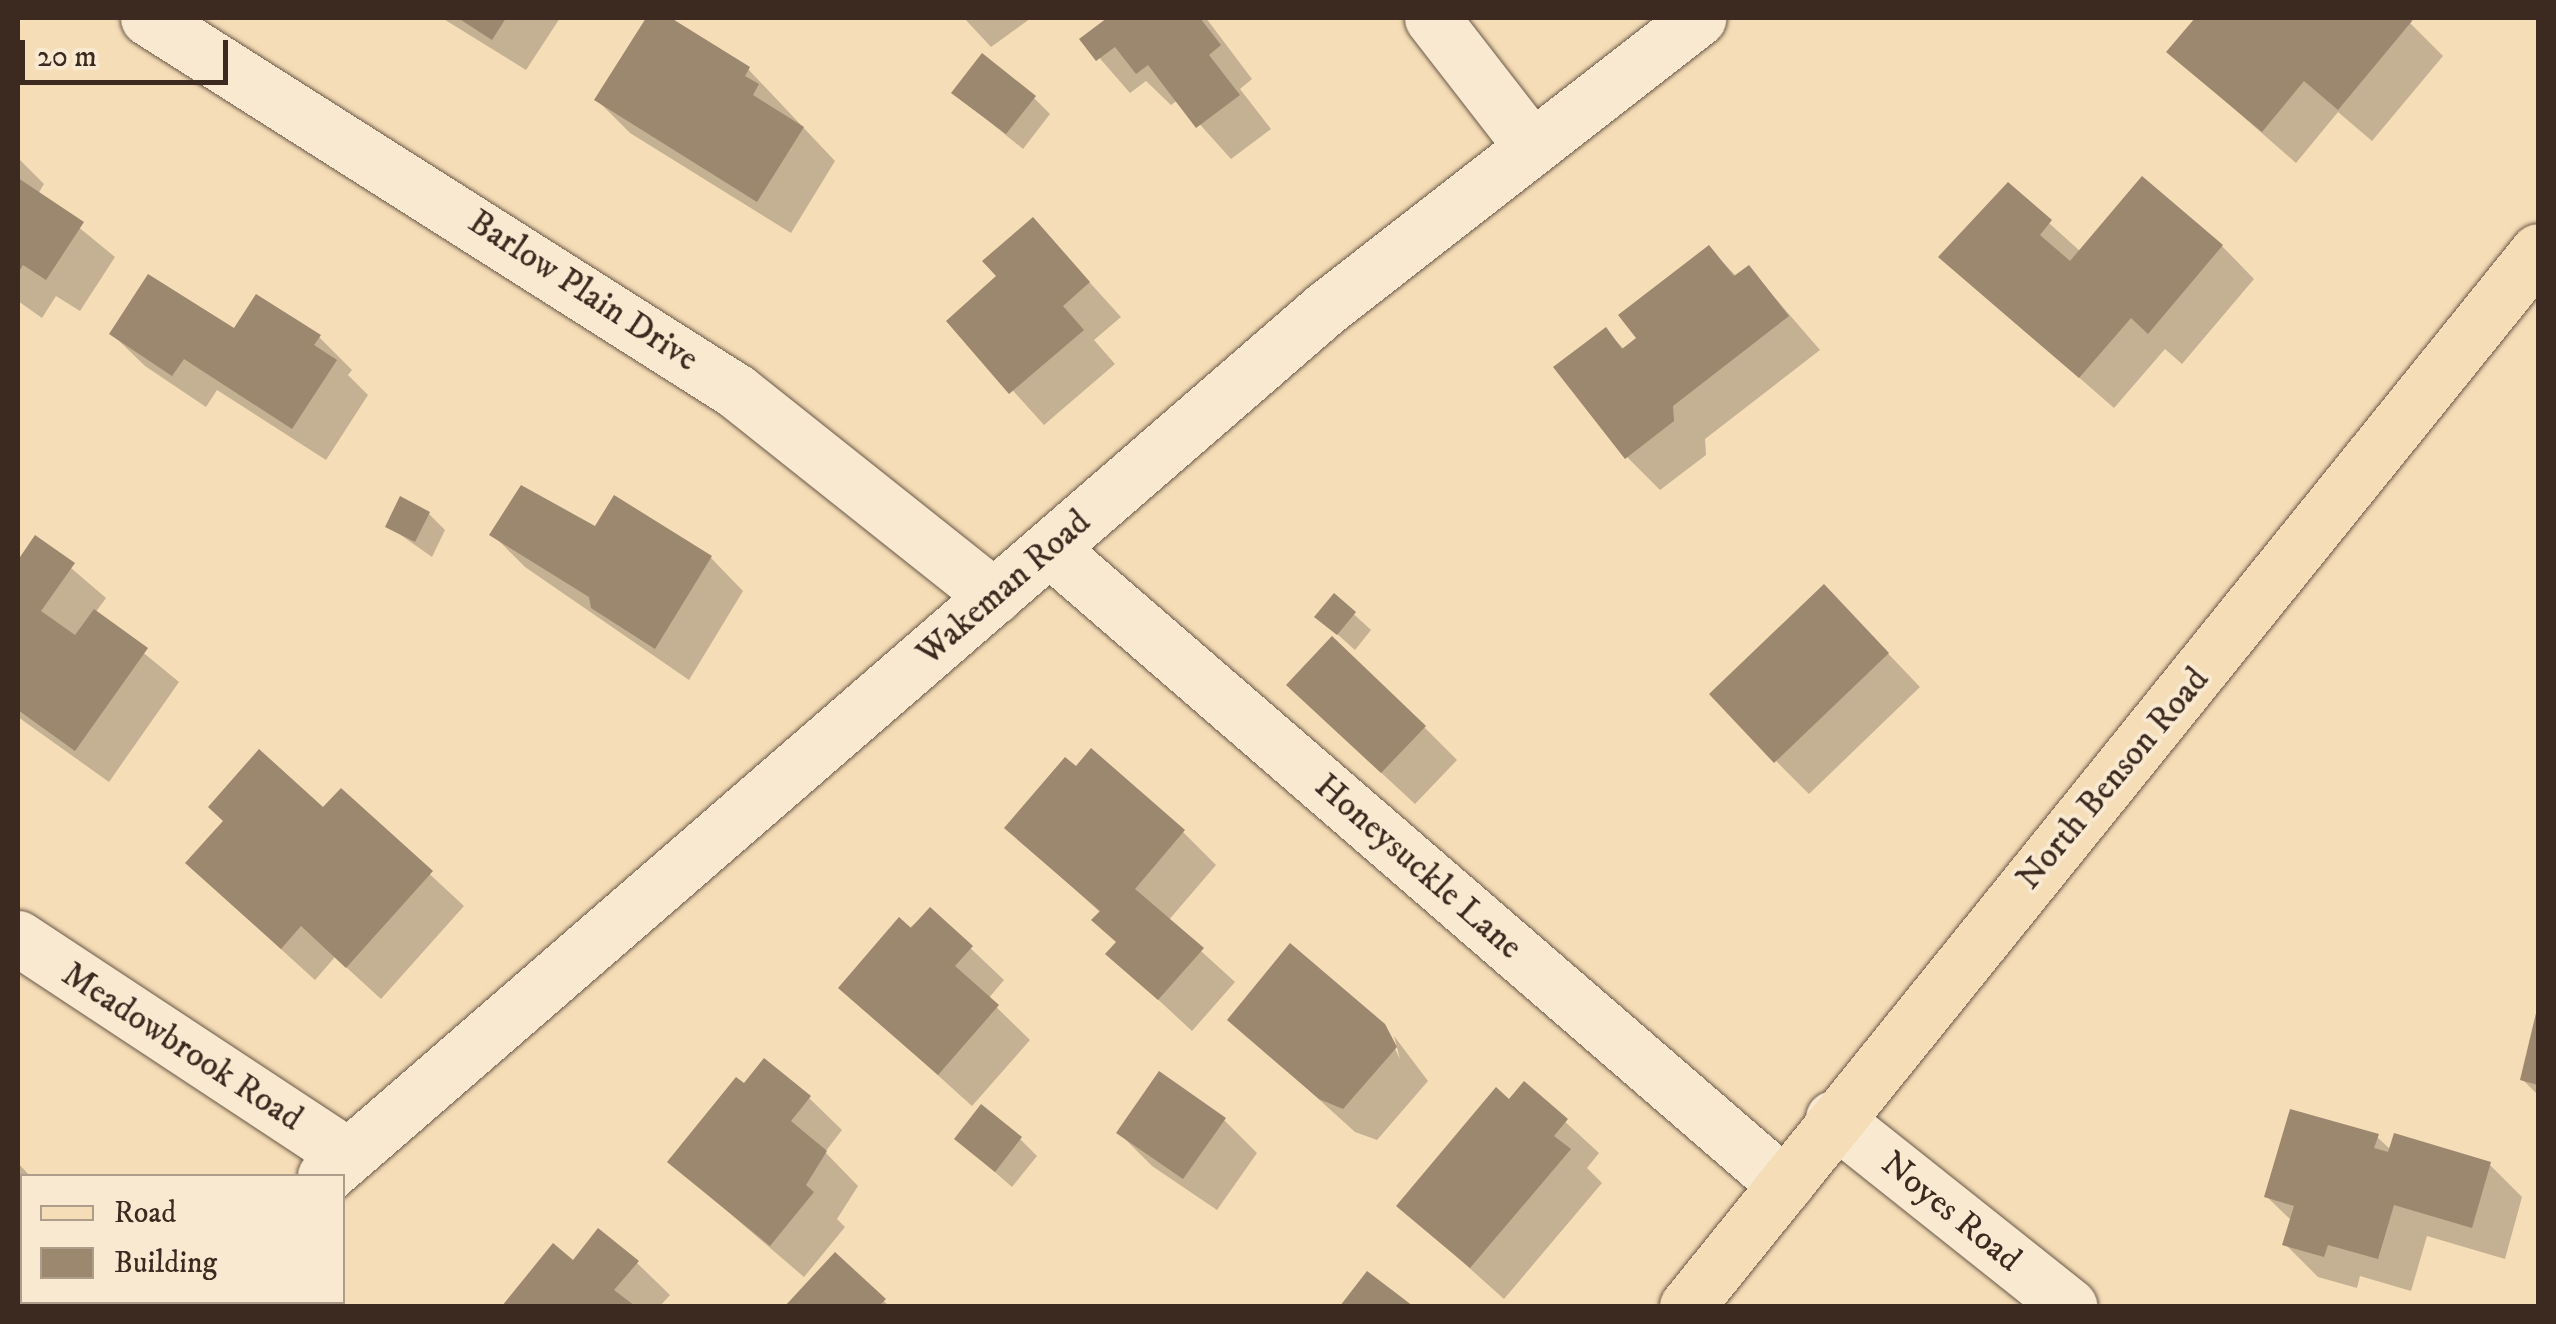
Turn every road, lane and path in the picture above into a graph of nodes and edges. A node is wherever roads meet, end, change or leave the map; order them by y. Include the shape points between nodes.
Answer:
1 (148, 18) edge
2 (1432, 18) edge
3 (1699, 18) edge
4 (1530, 144) junction
5 (2538, 250) edge
6 (1050, 549) junction
7 (994, 596) junction
8 (18, 938) edge
9 (1833, 1118) junction
10 (336, 1166) edge
11 (1785, 1186) junction
12 (1686, 1306) edge
13 (2070, 1306) edge

1 - 7 street, Barlow Plain Drive via 720,380
2 - 4 street
3 - 4 street, Wakeman Road
4 - 6 street, Wakeman Road via 1326,308
5 - 9 main road, North Benson Road via 2193,684
6 - 7 street, Wakeman Road
6 - 11 street, Honeysuckle Lane
7 - 10 street, Wakeman Road
8 - 10 street, Meadowbrook Road
9 - 11 main road, North Benson Road
9 - 13 street, Noyes Road
11 - 12 main road, North Benson Road

